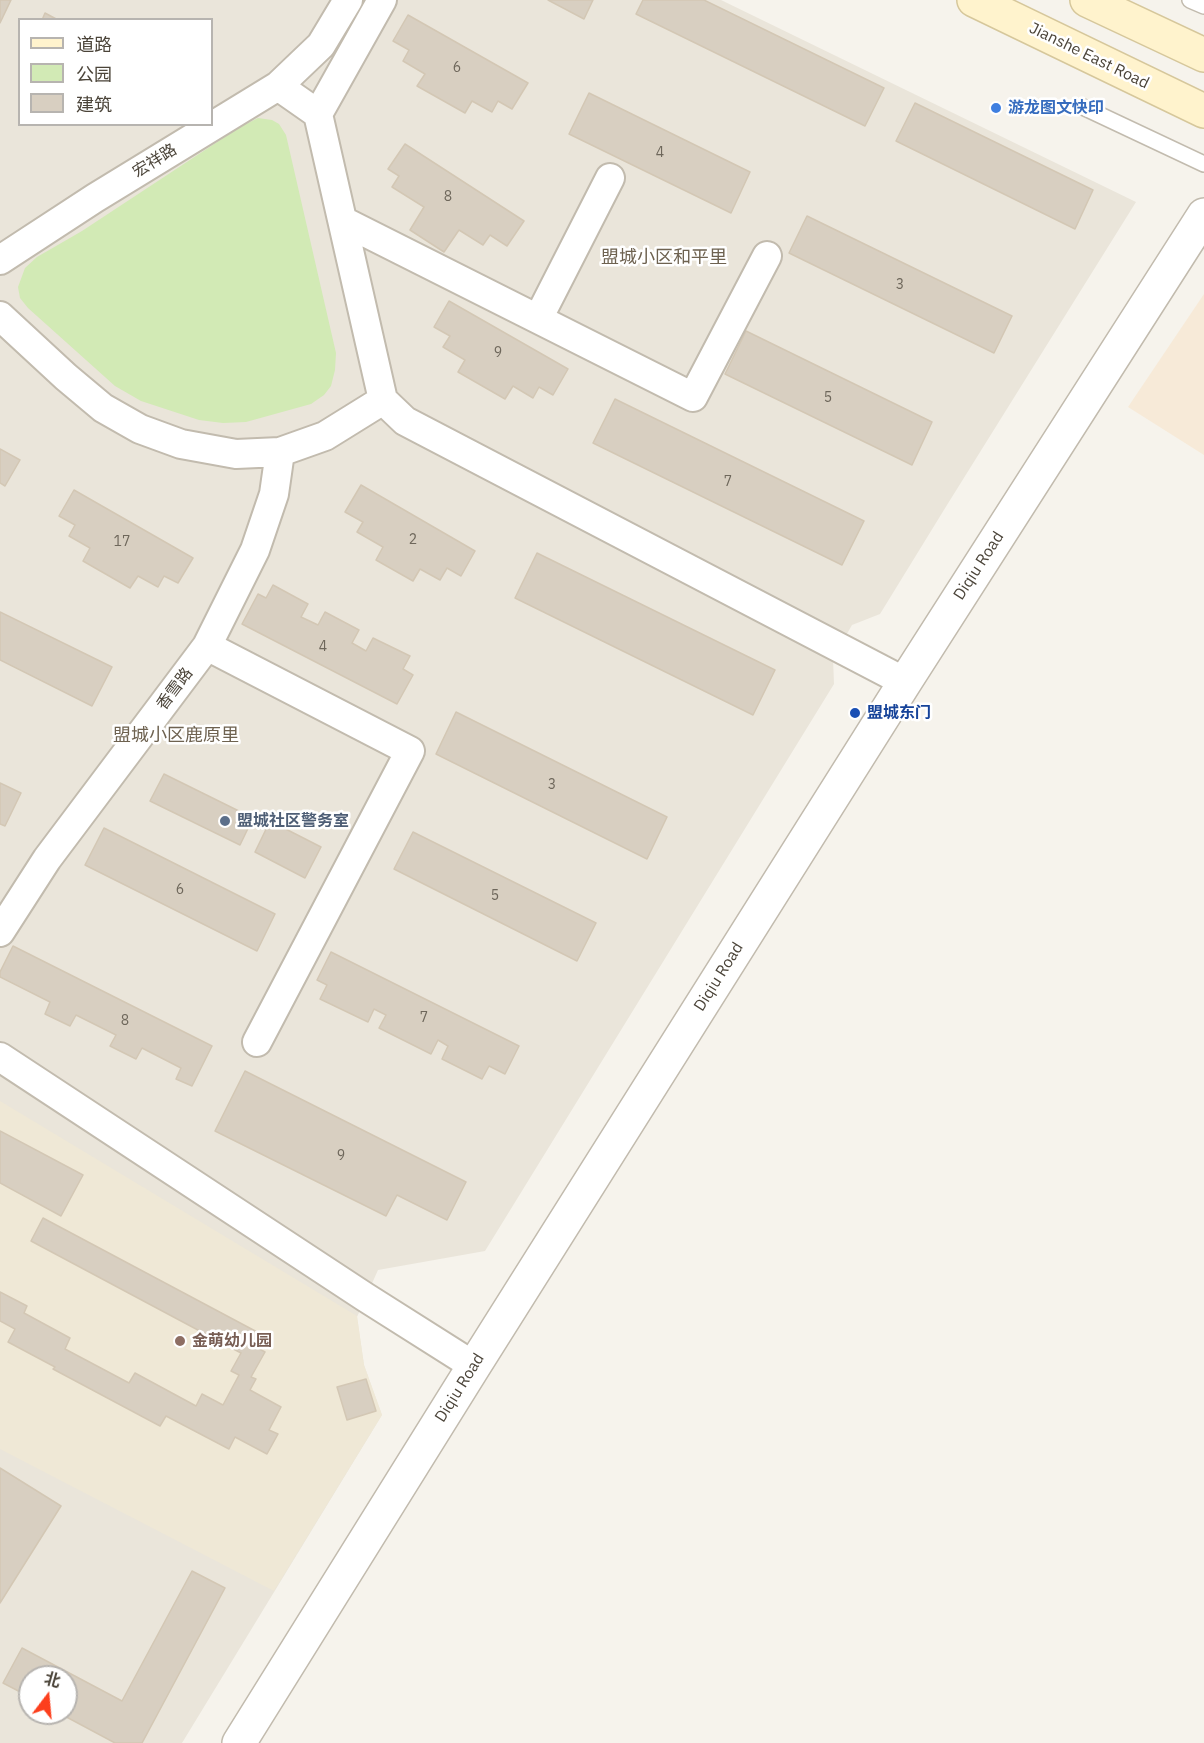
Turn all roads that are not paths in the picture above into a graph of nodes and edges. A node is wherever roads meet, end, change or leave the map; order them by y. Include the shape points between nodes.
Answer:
1 (348, 0) edge
2 (382, 0) edge
3 (974, 0) edge
4 (1087, 0) edge
5 (1190, 0) edge
6 (1204, 6) edge
7 (1204, 55) edge
8 (278, 86) junction
9 (1083, 107) dead end
10 (1204, 111) edge
11 (318, 114) junction
12 (213, 126) edge
13 (213, 126) edge
14 (1204, 164) edge
15 (610, 178) dead end
16 (1204, 215) edge
17 (343, 221) junction
18 (766, 256) dead end
19 (0, 260) edge
20 (0, 316) edge
21 (538, 319) junction
22 (383, 400) junction
23 (280, 452) junction
24 (207, 646) junction
25 (905, 682) junction
26 (0, 932) edge
27 (257, 1042) dead end
28 (0, 1057) edge
29 (474, 1366) junction
30 (239, 1743) edge

1 - 8 street, 宏祥路 via 321,45
2 - 11 street
3 - 10 main road, Jianshe East Road
4 - 7 main road
5 - 6 lane
8 - 11 street
8 - 13 street, 宏祥路
9 - 14 lane
11 - 17 street
12 - 19 street, 宏祥路
15 - 21 street
16 - 25 street, Diqiu Road
17 - 21 street
17 - 22 street
18 - 21 street via 693,397
20 - 23 street via 104,408 140,429 181,444 236,454
22 - 23 street via 325,436
22 - 25 street via 405,421
23 - 24 street, 香雪路 via 274,494 255,550
24 - 26 street, 香雪路 via 47,859
24 - 27 street via 410,751
25 - 29 street, Diqiu Road
28 - 29 street
29 - 30 street, Diqiu Road

